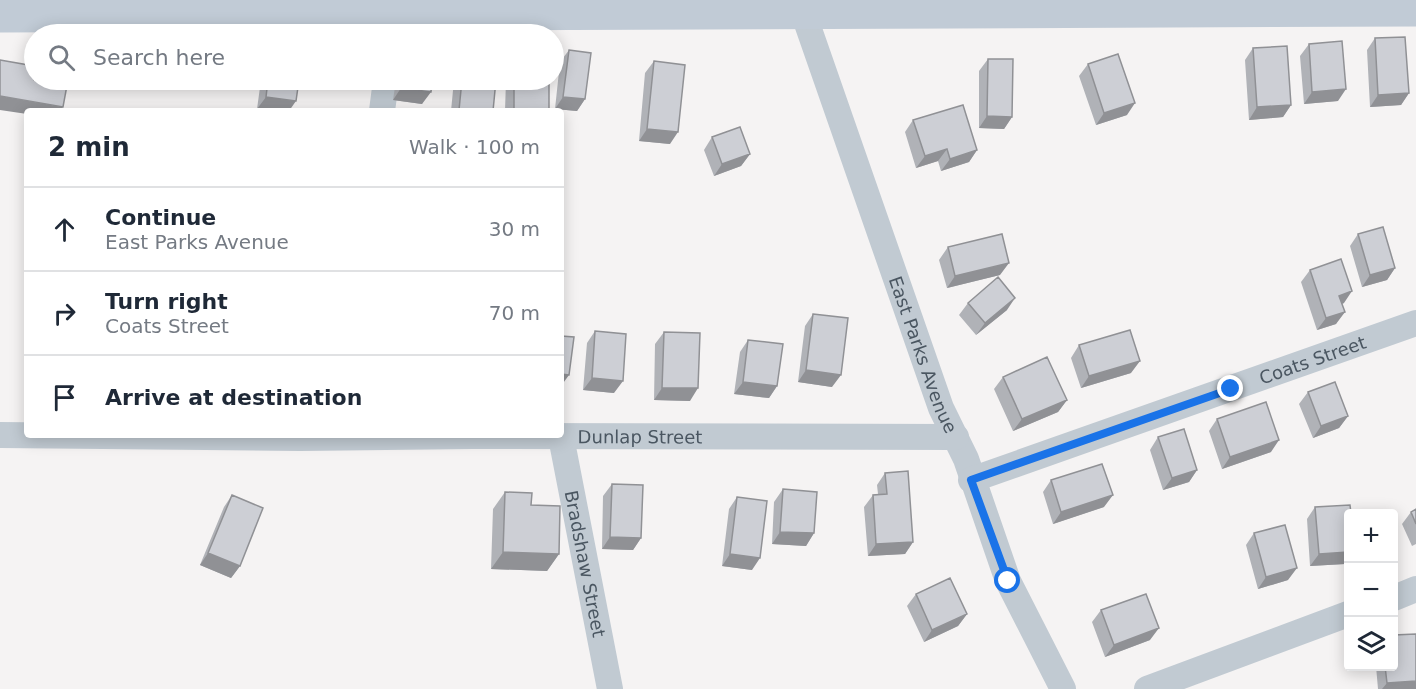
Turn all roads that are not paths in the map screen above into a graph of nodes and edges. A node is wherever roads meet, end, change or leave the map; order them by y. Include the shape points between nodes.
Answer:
1 (1071, 5) edge
2 (501, 7) edge
3 (188, 8) edge
4 (1416, 10) edge
5 (803, 12) junction
6 (0, 16) edge
7 (393, 16) edge
8 (385, 90) edge
9 (382, 108) edge
10 (1416, 323) edge
11 (0, 435) edge
12 (24, 435) edge
13 (564, 437) edge
14 (956, 437) junction
15 (561, 438) edge
16 (971, 480) junction
17 (1416, 590) edge
18 (1398, 597) edge
19 (1344, 615) edge
20 (610, 689) edge
21 (1063, 689) edge
22 (1147, 689) edge

1 - 4 street
1 - 5 street
2 - 5 street
2 - 7 street
3 - 6 street
3 - 7 street
5 - 14 street, East Parks Avenue via 941,408
8 - 9 street
10 - 16 street, Coats Street
11 - 12 street, Dunlap Street
13 - 14 street, Dunlap Street
14 - 16 street, East Parks Avenue
15 - 20 street, Bradshaw Street
16 - 21 street, East Parks Avenue via 1008,581
17 - 18 street
19 - 22 street

